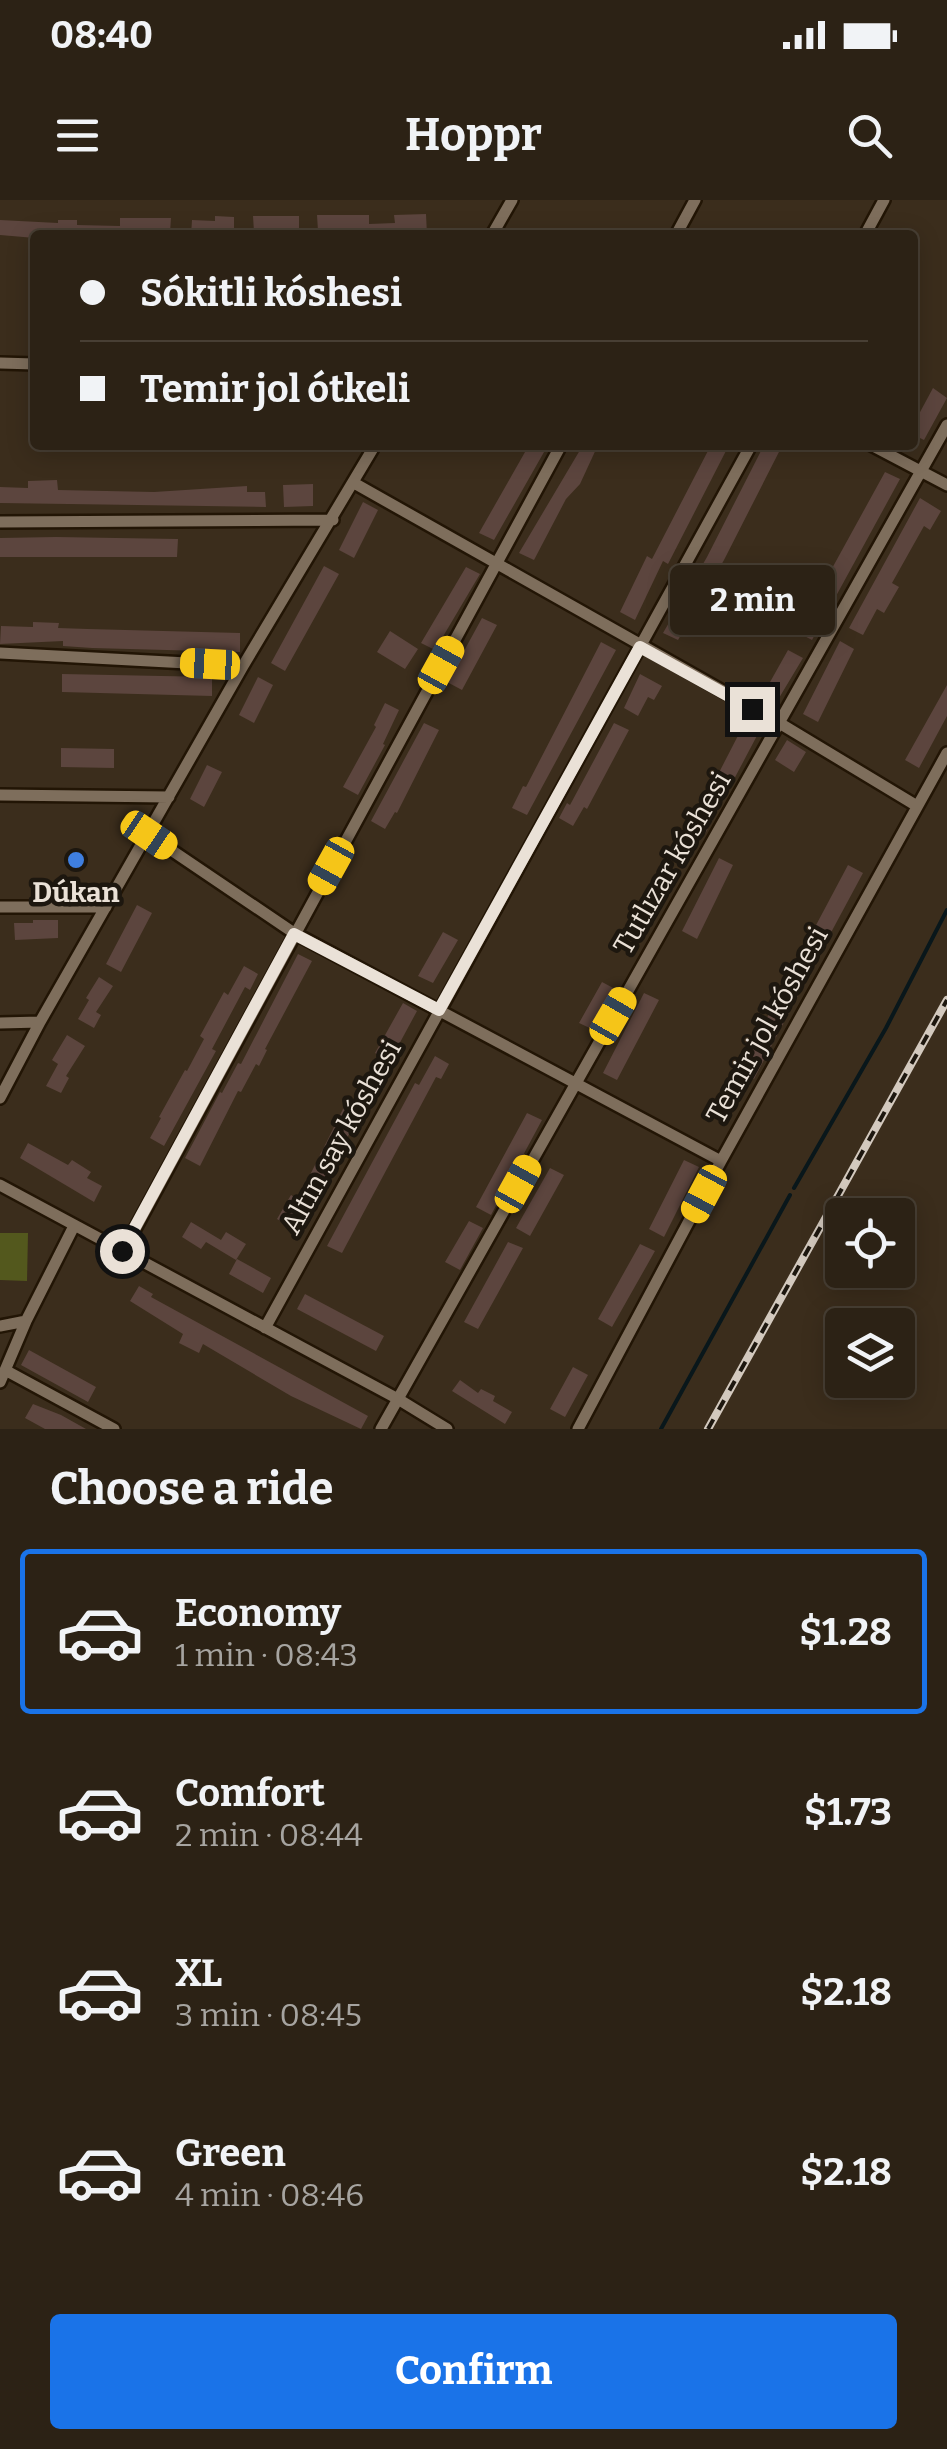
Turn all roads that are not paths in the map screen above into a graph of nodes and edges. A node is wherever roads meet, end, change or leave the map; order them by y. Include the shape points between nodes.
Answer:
1 (512, 200) edge
2 (695, 200) edge
3 (884, 200) edge
4 (495, 230) edge
5 (679, 230) edge
6 (868, 230) edge
7 (0, 364) edge
8 (30, 364) edge
9 (947, 425) edge
10 (372, 450) edge
11 (558, 450) edge
12 (748, 450) edge
13 (880, 450) edge
14 (922, 472) junction
15 (354, 483) junction
16 (947, 485) edge
17 (333, 520) junction
18 (0, 522) edge
19 (496, 564) junction
20 (640, 647) junction
21 (0, 653) edge
22 (243, 666) junction
23 (780, 724) junction
24 (947, 753) edge
25 (0, 795) edge
26 (170, 797) junction
27 (917, 806) junction
28 (149, 835) junction
29 (0, 907) edge
30 (106, 907) junction
31 (294, 934) junction
32 (439, 1010) junction
33 (40, 1022) junction
34 (0, 1023) edge
35 (576, 1081) junction
36 (0, 1098) edge
37 (721, 1161) junction
38 (0, 1185) edge
39 (74, 1226) junction
40 (122, 1251) junction
41 (26, 1322) junction
42 (0, 1326) edge
43 (265, 1328) junction
44 (2, 1376) edge
45 (398, 1399) junction
46 (114, 1429) edge
47 (381, 1429) edge
48 (447, 1429) edge
49 (578, 1429) edge

1 - 4 street
2 - 5 street
3 - 6 street
7 - 8 street
9 - 14 street, Tutlızar kóshesi
10 - 15 street
11 - 19 street
12 - 20 street, Altın say kóshesi
13 - 14 street
14 - 16 street
14 - 23 street, Tutlızar kóshesi
15 - 17 street
15 - 19 street
17 - 18 street
17 - 22 street
19 - 20 street
19 - 31 street
20 - 23 street
20 - 32 street, Altın say kóshesi
21 - 22 street
22 - 26 street
23 - 27 street
23 - 35 street, Tutlızar kóshesi
24 - 27 street, Temir jol kóshesi
25 - 26 street
26 - 28 street
27 - 37 street, Temir jol kóshesi
28 - 30 street
28 - 31 street
29 - 30 street
30 - 33 street
31 - 32 street
31 - 40 street
32 - 35 street
32 - 43 street, Altın say kóshesi
33 - 34 street
33 - 36 street
35 - 37 street
35 - 45 street, Tutlızar kóshesi
37 - 49 street, Temir jol kóshesi
38 - 39 street
39 - 40 street
39 - 41 street
40 - 43 street
41 - 42 street
41 - 44 street
43 - 45 street
44 - 46 street
45 - 47 street, Tutlızar kóshesi
45 - 48 street

